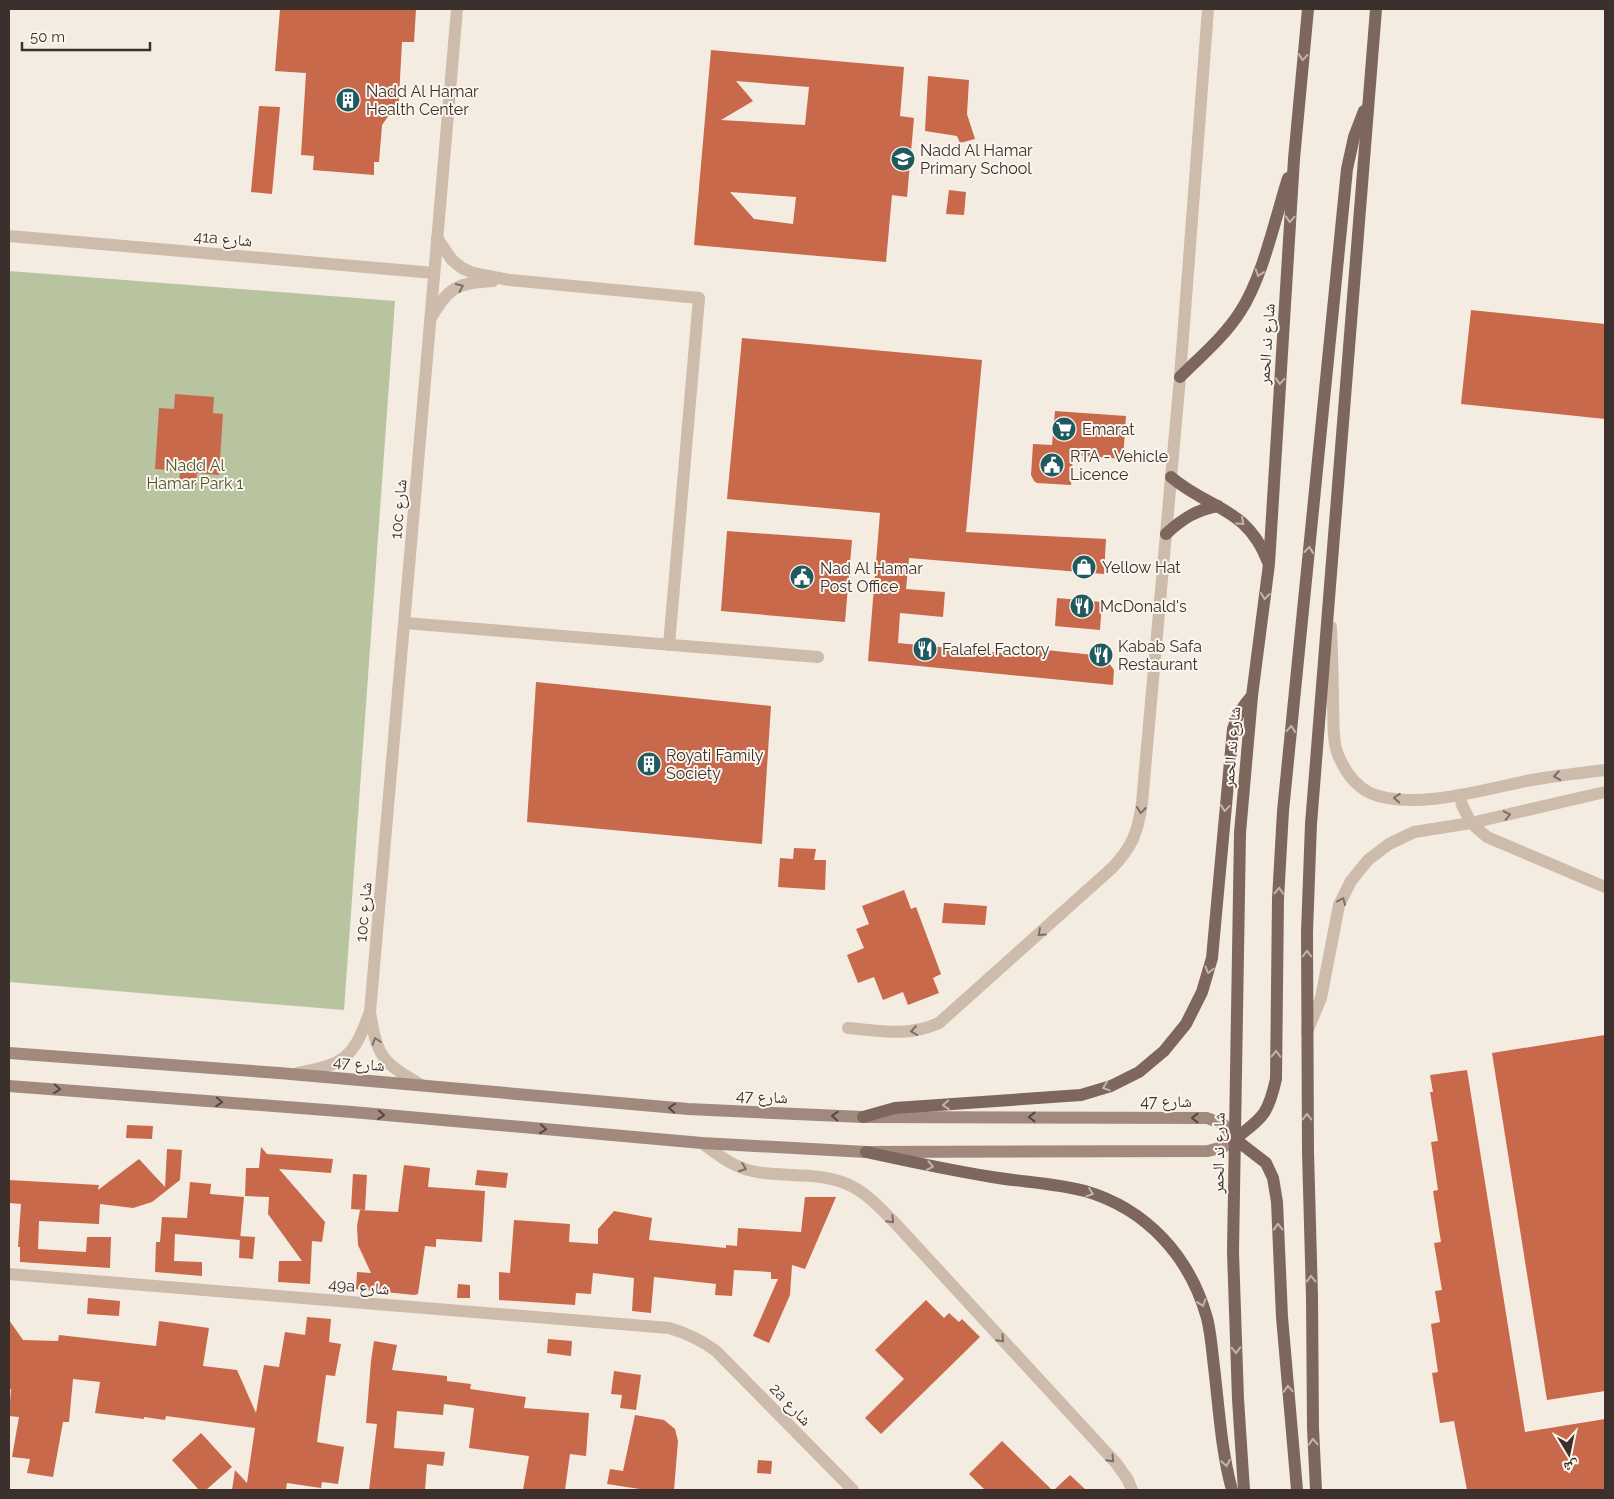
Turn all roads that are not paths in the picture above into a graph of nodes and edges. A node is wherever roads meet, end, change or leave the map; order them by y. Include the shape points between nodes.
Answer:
1 (457, 9) edge
2 (1208, 9) edge
3 (1308, 9) edge
4 (1376, 9) edge
5 (1369, 97) junction
6 (1294, 159) junction
7 (9, 236) edge
8 (437, 238) junction
9 (434, 273) junction
10 (510, 280) junction
11 (429, 322) junction
12 (1180, 377) junction
13 (1171, 477) junction
14 (1218, 506) junction
15 (1166, 534) junction
16 (1269, 564) junction
17 (1330, 578) junction
18 (405, 623) junction
19 (670, 645) junction
20 (818, 657) dead end
21 (1252, 696) junction
22 (1605, 770) edge
23 (1605, 792) edge
24 (1460, 795) junction
25 (1471, 823) junction
26 (1605, 887) edge
27 (370, 1012) junction
28 (848, 1028) dead end
29 (1307, 1032) junction
30 (9, 1053) edge
31 (294, 1074) junction
32 (421, 1085) junction
33 (9, 1086) edge
34 (863, 1117) junction
35 (1235, 1139) junction
36 (702, 1143) junction
37 (866, 1152) junction
38 (9, 1274) edge
39 (704, 1342) joint
40 (853, 1490) edge
41 (1132, 1490) edge
42 (1232, 1490) edge
43 (1244, 1490) edge
44 (1297, 1490) edge
45 (1316, 1490) edge

1 - 8 street, 10c شارع
2 - 12 street
3 -> 6 main road, شارع ند الحمر
4 - 5 main road
5 - 17 main road
35 -> 5 main road via 1264,1115 1272,1100 1276,1079 1278,899 1283,811 1348,169 1354,137
6 -> 12 main road via 1258,275 1246,302 1217,342
6 -> 16 main road, شارع ند الحمر
7 - 9 street, 41a شارع
8 - 9 street, 10c شارع
8 - 10 street via 452,260 462,268
9 - 11 street, 10c شارع
11 -> 10 street via 445,296 454,288
10 - 19 street via 699,298
11 - 18 street, 10c شارع
12 - 13 street
13 - 14 main road via 1193,494
13 - 15 street
14 - 15 main road via 1203,508 1190,515
14 -> 16 main road via 1250,530
15 -> 28 street via 1140,821 1124,856 939,1023 925,1030 910,1032
16 -> 21 main road, شارع ند الحمر
24 -> 17 street via 1384,798 1368,792 1343,767 1336,750 1334,732
29 -> 17 main road via 1311,824
18 - 19 street
18 - 27 street, 10c شارع
19 - 20 street
21 -> 34 main road via 1236,716 1233,729 1212,958 1202,992 1186,1024 1164,1052 1111,1086 1080,1095 894,1108
21 - 35 main road, شارع ند الحمر via 1240,833
22 -> 24 street via 1558,775
25 -> 23 street
24 - 25 street
25 - 26 street via 1478,831 1498,842
29 -> 25 street via 1321,998 1339,905 1351,881 1368,860 1389,844 1414,832
27 - 31 street, 10c شارع via 348,1056 324,1068
32 -> 27 street, 10c شارع via 391,1066 382,1055 376,1043
45 -> 29 main road
30 - 31 street, شارع 47
31 - 32 street, شارع 47
34 -> 32 street, شارع 47 via 688,1109
33 -> 36 street
35 -> 34 street, شارع 47 via 1223,1124 1208,1118
35 - 37 street via 1208,1151
35 -> 43 main road, شارع ند الحمر via 1235,1325
44 -> 35 main road via 1276,1194 1266,1162
36 - 37 street
36 -> 41 street via 725,1160 751,1171 831,1179 865,1195 895,1223 1116,1463
37 -> 42 main road via 961,1172 1085,1191 1127,1209 1156,1231 1187,1269 1208,1321 1225,1459
38 - 39 street, 49a شارع via 651,1326 687,1333
39 - 40 street, 2a شارع via 728,1361

